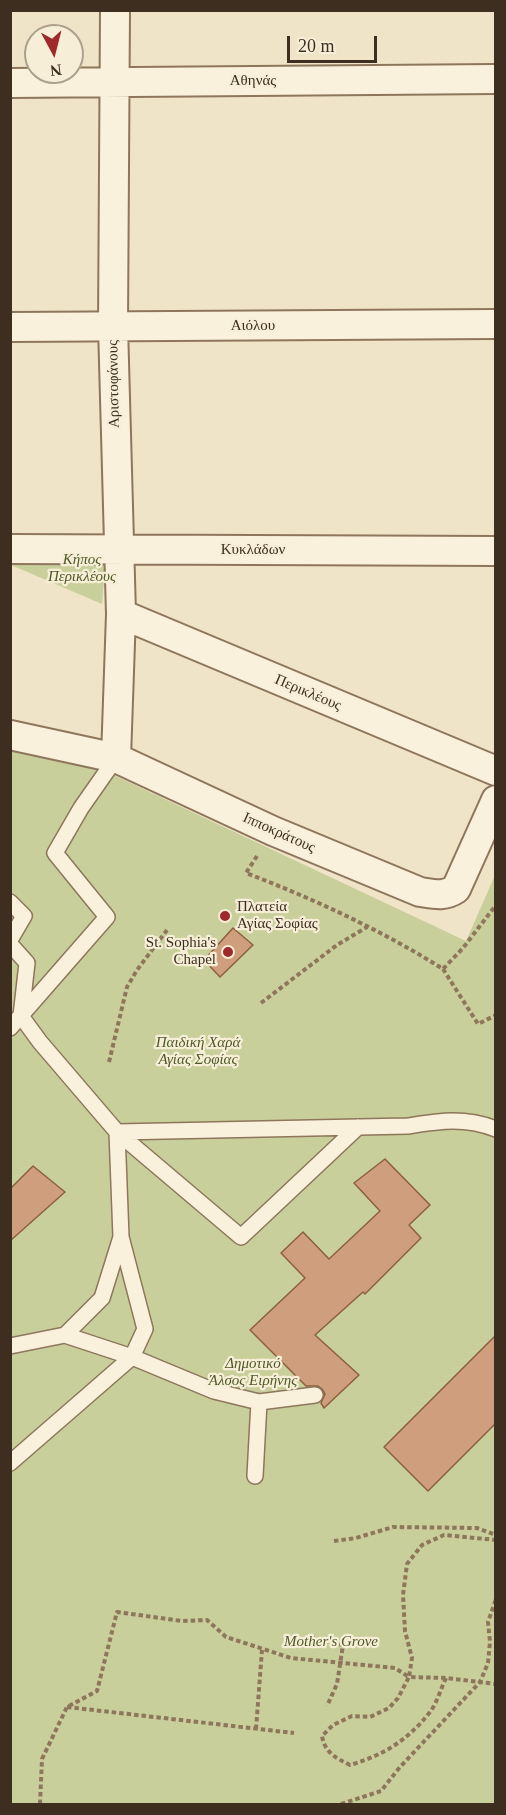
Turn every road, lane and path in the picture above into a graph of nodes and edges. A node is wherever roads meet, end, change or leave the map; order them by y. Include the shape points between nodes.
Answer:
1 (115, 10) edge
2 (495, 79) edge
3 (115, 82) junction
4 (10, 83) edge
5 (495, 324) edge
6 (113, 326) junction
7 (10, 327) edge
8 (10, 549) edge
9 (119, 549) junction
10 (495, 551) edge
11 (122, 615) junction
12 (10, 735) edge
13 (116, 758) junction
14 (495, 771) edge
15 (495, 800) edge
16 (273, 831) junction
17 (10, 902) edge
18 (495, 905) edge
19 (368, 926) junction
20 (167, 930) dead end
21 (10, 942) edge
22 (442, 969) junction
23 (261, 1003) dead end
24 (495, 1015) edge
25 (21, 1017) junction
26 (10, 1028) edge
27 (109, 1062) dead end
28 (358, 1127) junction
29 (495, 1129) edge
30 (117, 1132) junction
31 (121, 1237) junction
32 (65, 1335) junction
33 (10, 1346) edge
34 (132, 1357) junction
35 (315, 1395) dead end
36 (259, 1402) junction
37 (10, 1463) edge
38 (255, 1476) dead end
39 (495, 1535) edge
40 (495, 1540) edge
41 (334, 1541) dead end
42 (495, 1599) edge
43 (310, 1637) dead end
44 (262, 1650) junction
45 (341, 1664) junction
46 (409, 1677) junction
47 (446, 1678) junction
48 (480, 1682) junction
49 (495, 1684) edge
50 (327, 1706) dead end
51 (66, 1707) junction
52 (256, 1730) junction
53 (294, 1733) dead end
54 (40, 1804) edge
55 (341, 1804) edge

1 - 3 street, Αριστοφάνους
2 - 3 street, Αθηνάς
3 - 4 street, Αθηνάς
3 - 6 street, Αριστοφάνους
5 - 6 street, Αιόλου
6 - 7 street, Αιόλου
6 - 9 street, Αριστοφάνους
8 - 9 street, Κυκλάδων
9 - 10 street, Κυκλάδων
9 - 11 street, Αριστοφάνους
11 - 13 street, Αριστοφάνους
11 - 14 street, Περικλέους
12 - 13 street, Ιπποκράτους
13 - 16 street, Ιπποκράτους
13 - 25 lane via 55,853 107,917
15 - 16 street, Ιπποκράτους via 463,875 456,889 448,894 420,892
16 - 19 path via 246,873
17 - 21 lane via 24,916
18 - 22 path
19 - 22 path
19 - 23 path
20 - 27 path via 128,987
21 - 25 lane via 27,963
22 - 24 path via 478,1024
25 - 26 lane
25 - 30 lane
28 - 29 lane via 447,1120
28 - 30 lane
28 - 30 lane via 241,1237
30 - 31 lane
31 - 32 lane via 102,1298
31 - 34 lane via 145,1329
32 - 33 lane
32 - 34 lane
34 - 36 lane via 214,1391
34 - 37 lane
35 - 36 lane
36 - 38 lane
39 - 41 path via 477,1528 393,1527
40 - 46 path via 444,1535 422,1545 407,1564 403,1595 405,1631 412,1658
42 - 48 path via 488,1622 488,1663
43 - 45 path via 343,1645
44 - 45 path
44 - 51 path via 226,1637 207,1620 182,1621 117,1612 97,1691
44 - 52 path
45 - 46 path via 395,1668
45 - 50 path
46 - 47 path
46 - 47 path via 389,1708 370,1717 352,1716 333,1725 322,1736 333,1757 350,1765 398,1745 432,1710
47 - 48 path
48 - 49 path
48 - 55 path via 381,1791
51 - 52 path
51 - 54 path via 42,1759
52 - 53 path

